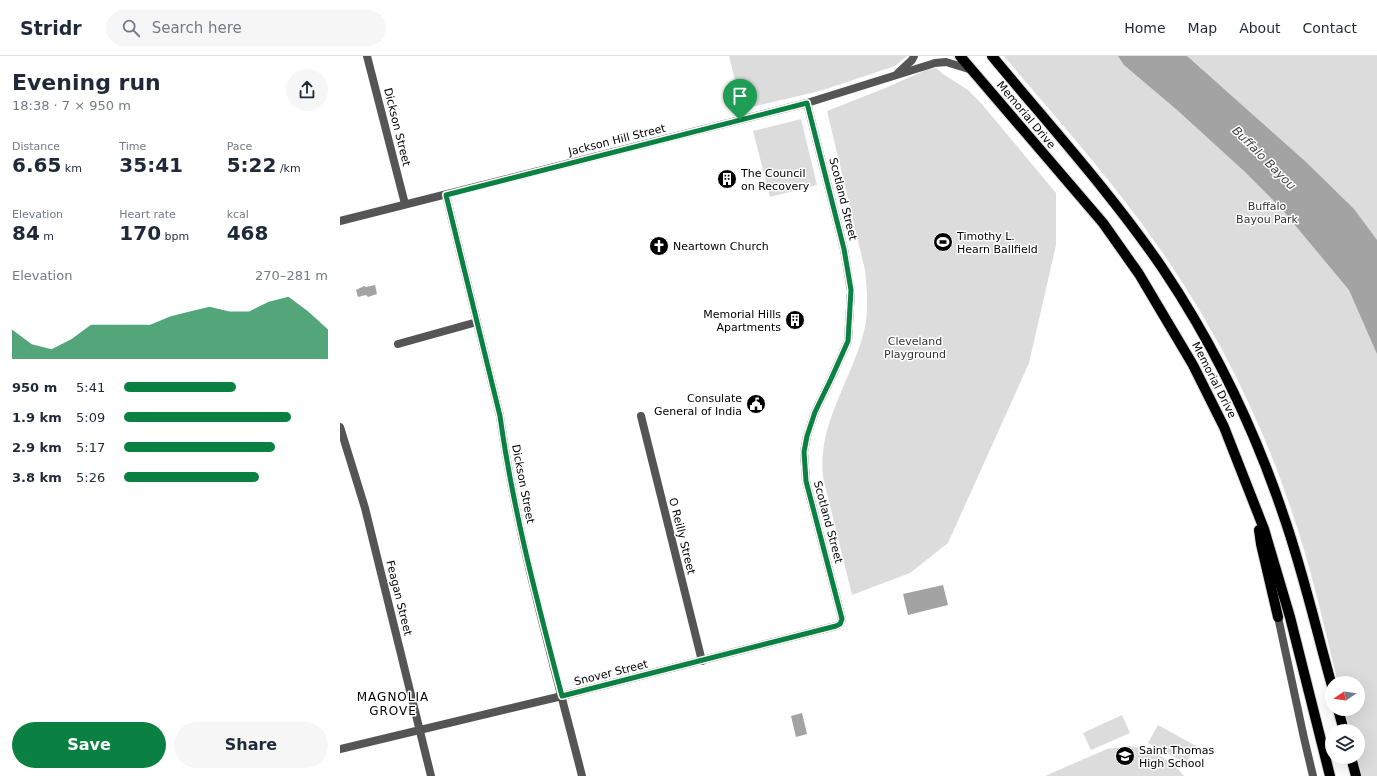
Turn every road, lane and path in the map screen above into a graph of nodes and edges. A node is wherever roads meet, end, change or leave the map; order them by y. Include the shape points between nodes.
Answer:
1 (367, 56) edge
2 (914, 56) edge
3 (960, 56) edge
4 (992, 56) edge
5 (972, 70) junction
6 (897, 74) junction
7 (807, 103) junction
8 (446, 195) junction
9 (405, 204) junction
10 (340, 220) edge
11 (477, 322) junction
12 (398, 344) dead end
13 (641, 416) dead end
14 (340, 427) edge
15 (1256, 505) junction
16 (1278, 618) joint
17 (840, 624) joint
18 (702, 661) junction
19 (1329, 676) edge
20 (562, 696) junction
21 (420, 730) junction
22 (340, 749) edge
23 (1353, 764) edge
24 (431, 776) edge
25 (582, 776) edge
26 (1314, 776) edge
27 (1330, 776) edge
28 (1356, 776) edge

1 - 9 street, Dickson Street
2 - 6 street, Jackson Hill Street
3 - 5 main road, Memorial Drive
4 - 19 main road, Memorial Drive via 1122,212 1164,270 1217,361 1268,471 1284,516
5 - 6 street, Jackson Hill Street via 946,62
5 - 15 main road, Memorial Drive via 1103,223 1139,274 1197,372 1224,427
6 - 7 street, Jackson Hill Street
7 - 8 street, Jackson Hill Street
7 - 17 street, Scotland Street via 844,249 851,290 848,341 815,412 804,452 806,481 842,619
8 - 9 street, Jackson Hill Street
8 - 11 street, Dickson Street
9 - 10 street, Jackson Hill Street
11 - 12 street
11 - 20 street, Dickson Street via 500,416 526,553
13 - 18 street, O Reilly Street
14 - 21 street, Feagan Street via 365,508
15 - 16 main road via 1261,544
15 - 27 main road, Memorial Drive via 1290,617
16 - 26 street
17 - 18 street, Snover Street
18 - 20 street, Snover Street
20 - 21 street, Snover Street
20 - 25 street, Dickson Street
21 - 22 street, Snover Street
21 - 24 street, Feagan Street
23 - 28 main road

